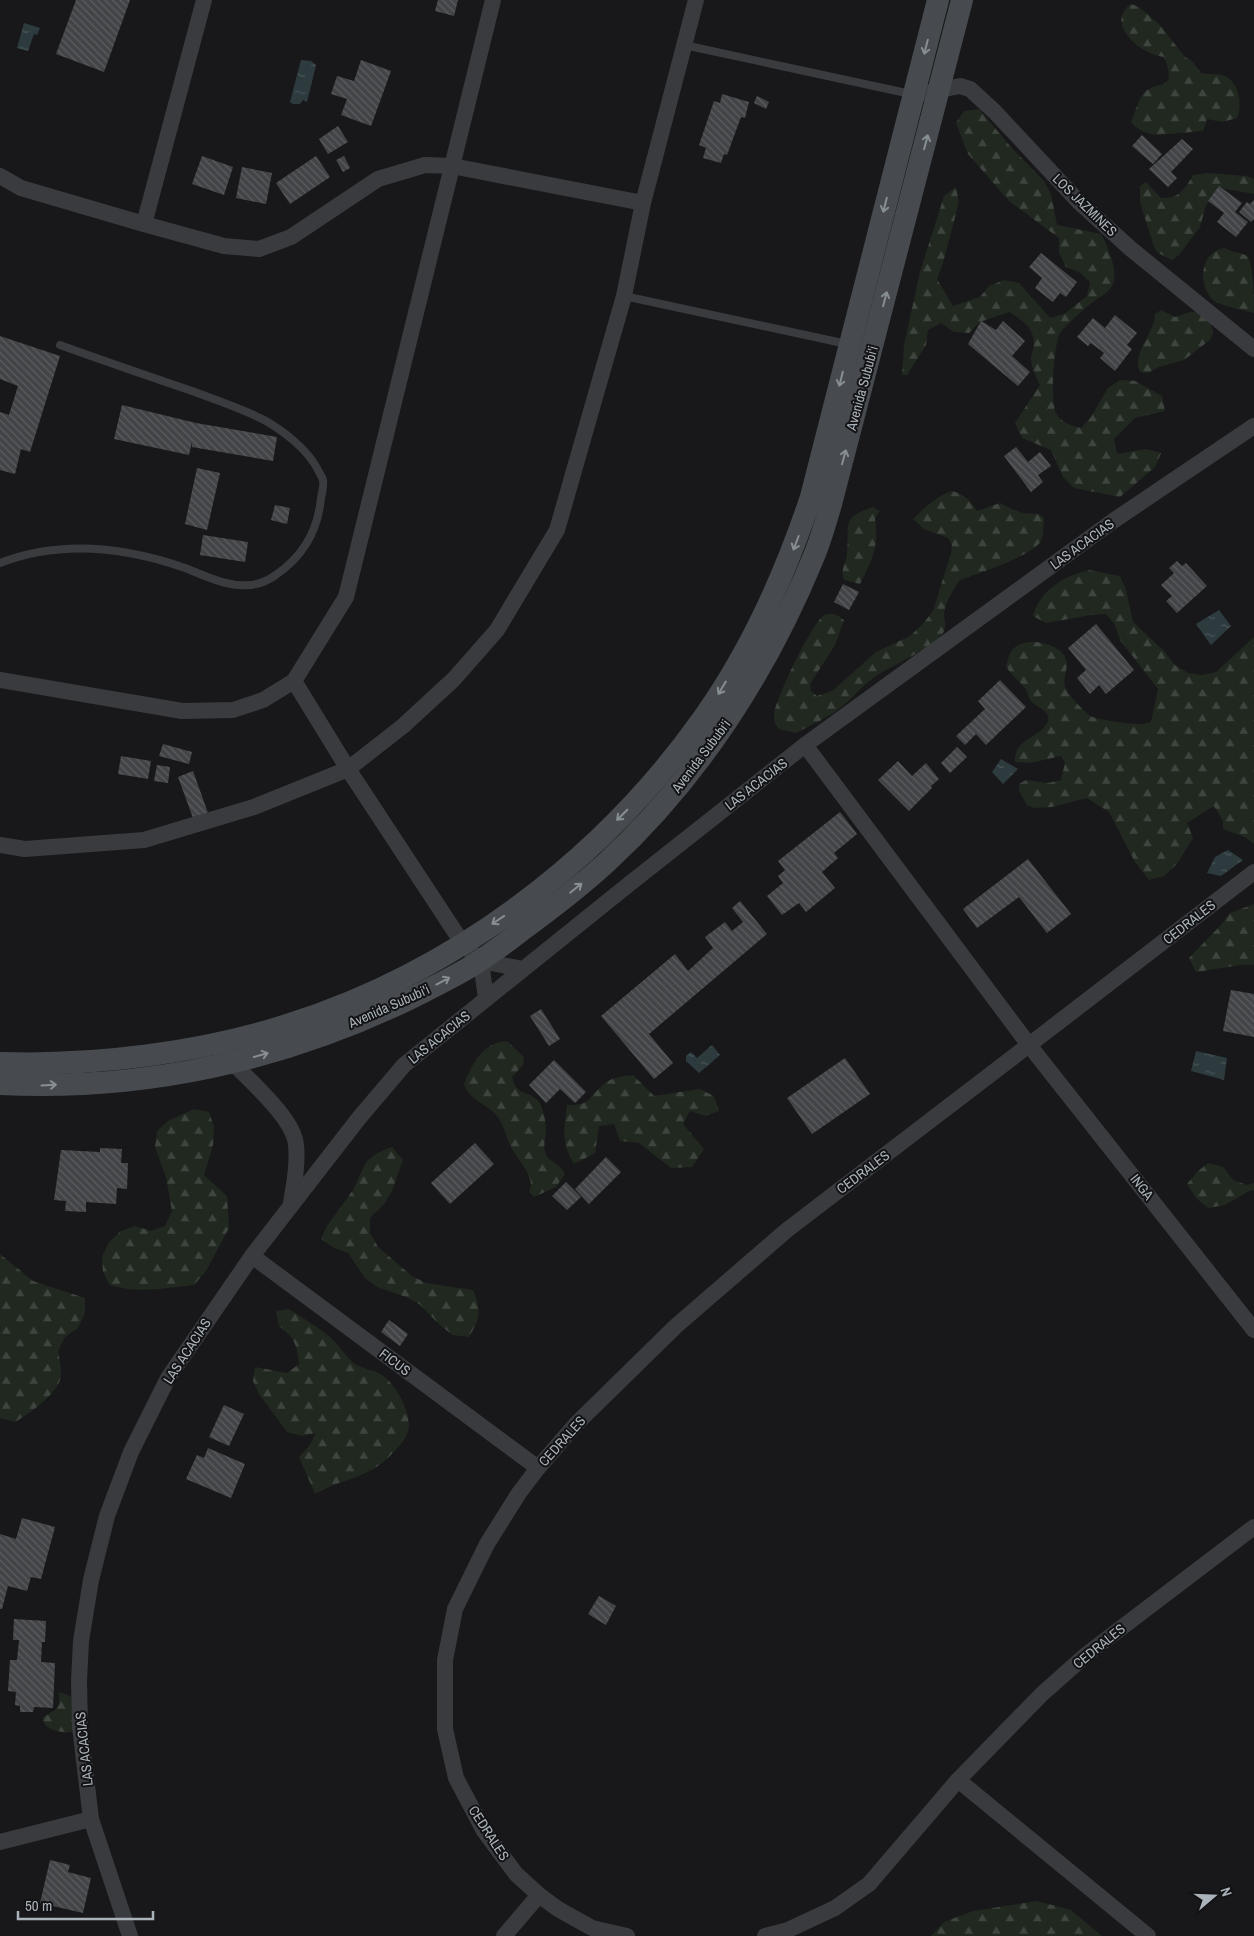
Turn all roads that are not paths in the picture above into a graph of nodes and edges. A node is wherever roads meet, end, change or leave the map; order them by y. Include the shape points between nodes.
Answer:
1 (204, 0) edge
2 (493, 0) edge
3 (696, 0) edge
4 (938, 0) edge
5 (962, 0) edge
6 (684, 45) junction
7 (940, 89) junction
8 (913, 95) junction
9 (452, 166) junction
10 (0, 176) edge
11 (644, 204) junction
12 (144, 224) junction
13 (624, 296) junction
14 (850, 344) junction
15 (60, 345) dead end
16 (1254, 349) edge
17 (1254, 426) edge
18 (0, 564) edge
19 (0, 680) edge
20 (294, 681) junction
21 (805, 745) junction
22 (348, 769) junction
23 (0, 845) edge
24 (1254, 872) edge
25 (463, 944) junction
26 (480, 961) junction
27 (523, 969) junction
28 (486, 999) junction
29 (222, 1042) junction
30 (1030, 1045) junction
31 (0, 1063) edge
32 (234, 1063) junction
33 (0, 1084) edge
34 (290, 1206) junction
35 (252, 1256) junction
36 (1254, 1330) edge
37 (538, 1468) junction
38 (1254, 1527) edge
39 (958, 1780) junction
40 (91, 1819) junction
41 (0, 1842) edge
42 (539, 1895) junction
43 (130, 1936) edge
44 (504, 1936) edge
45 (627, 1936) edge
46 (765, 1936) edge
47 (1148, 1936) edge

1 - 12 street
2 - 9 street
3 - 6 street
4 -> 8 street, Avenida Sububi'i
5 - 7 street, Avenida Sububi'i
6 - 8 lane
6 - 11 street
7 - 8 street, LOS JAZMINES
7 - 16 street, LOS JAZMINES via 960,86 980,97 1079,202 1131,249
26 -> 7 street, Avenida Sububi'i via 546,913 605,864 645,824 712,743 757,674 816,553
8 -> 14 street, Avenida Sububi'i
9 - 11 street
9 - 12 street via 424,165 378,180 291,237 259,249 224,246
9 - 20 street via 346,596
10 - 12 street via 21,188
11 - 13 street
13 - 14 lane
13 - 22 street via 557,530 497,630 460,672 403,726
14 -> 25 street, Avenida Sububi'i via 796,544 739,660 706,715 651,784 605,833 535,894
15 - 18 lane via 212,398 266,421 314,461 323,480 320,507 309,540 291,564 264,583 248,586 227,584 146,556 105,549 40,552
17 - 21 street, LAS ACACIAS via 1113,522
19 - 20 street via 182,711 233,710 263,700
20 - 22 street
21 - 27 street, LAS ACACIAS
21 - 30 street
22 - 23 street via 254,807 144,840 25,849
22 - 25 street
24 - 30 street, CEDRALES
25 - 26 street
25 - 29 street, Avenida Sububi'i via 371,993 290,1024
26 - 27 street
26 - 28 street
32 -> 26 street, Avenida Sububi'i via 299,1044 379,1013
27 - 28 street, LAS ACACIAS
28 - 34 street, LAS ACACIAS via 404,1065
29 - 31 street, Avenida Sububi'i via 129,1058 40,1064
29 - 32 street
30 - 36 street, INGA
30 - 37 street, CEDRALES via 787,1230 676,1326 576,1424
33 -> 32 street, Avenida Sububi'i via 40,1086 147,1079
32 - 34 street via 286,1119 296,1143 296,1172
34 - 35 street, LAS ACACIAS
35 - 37 street, FICUS
35 - 40 street, LAS ACACIAS via 168,1378 131,1452 107,1516 91,1580 81,1641 80,1727
37 - 42 street, CEDRALES via 487,1544 455,1609 445,1660 445,1729 456,1778 484,1831 516,1874
38 - 39 street, CEDRALES via 1087,1654 1036,1700
39 - 46 street, CEDRALES via 869,1884 835,1908 788,1930
39 - 47 street
40 - 41 street
40 - 43 street, LAS ACACIAS
42 - 44 street
42 - 45 street, CEDRALES via 592,1928

